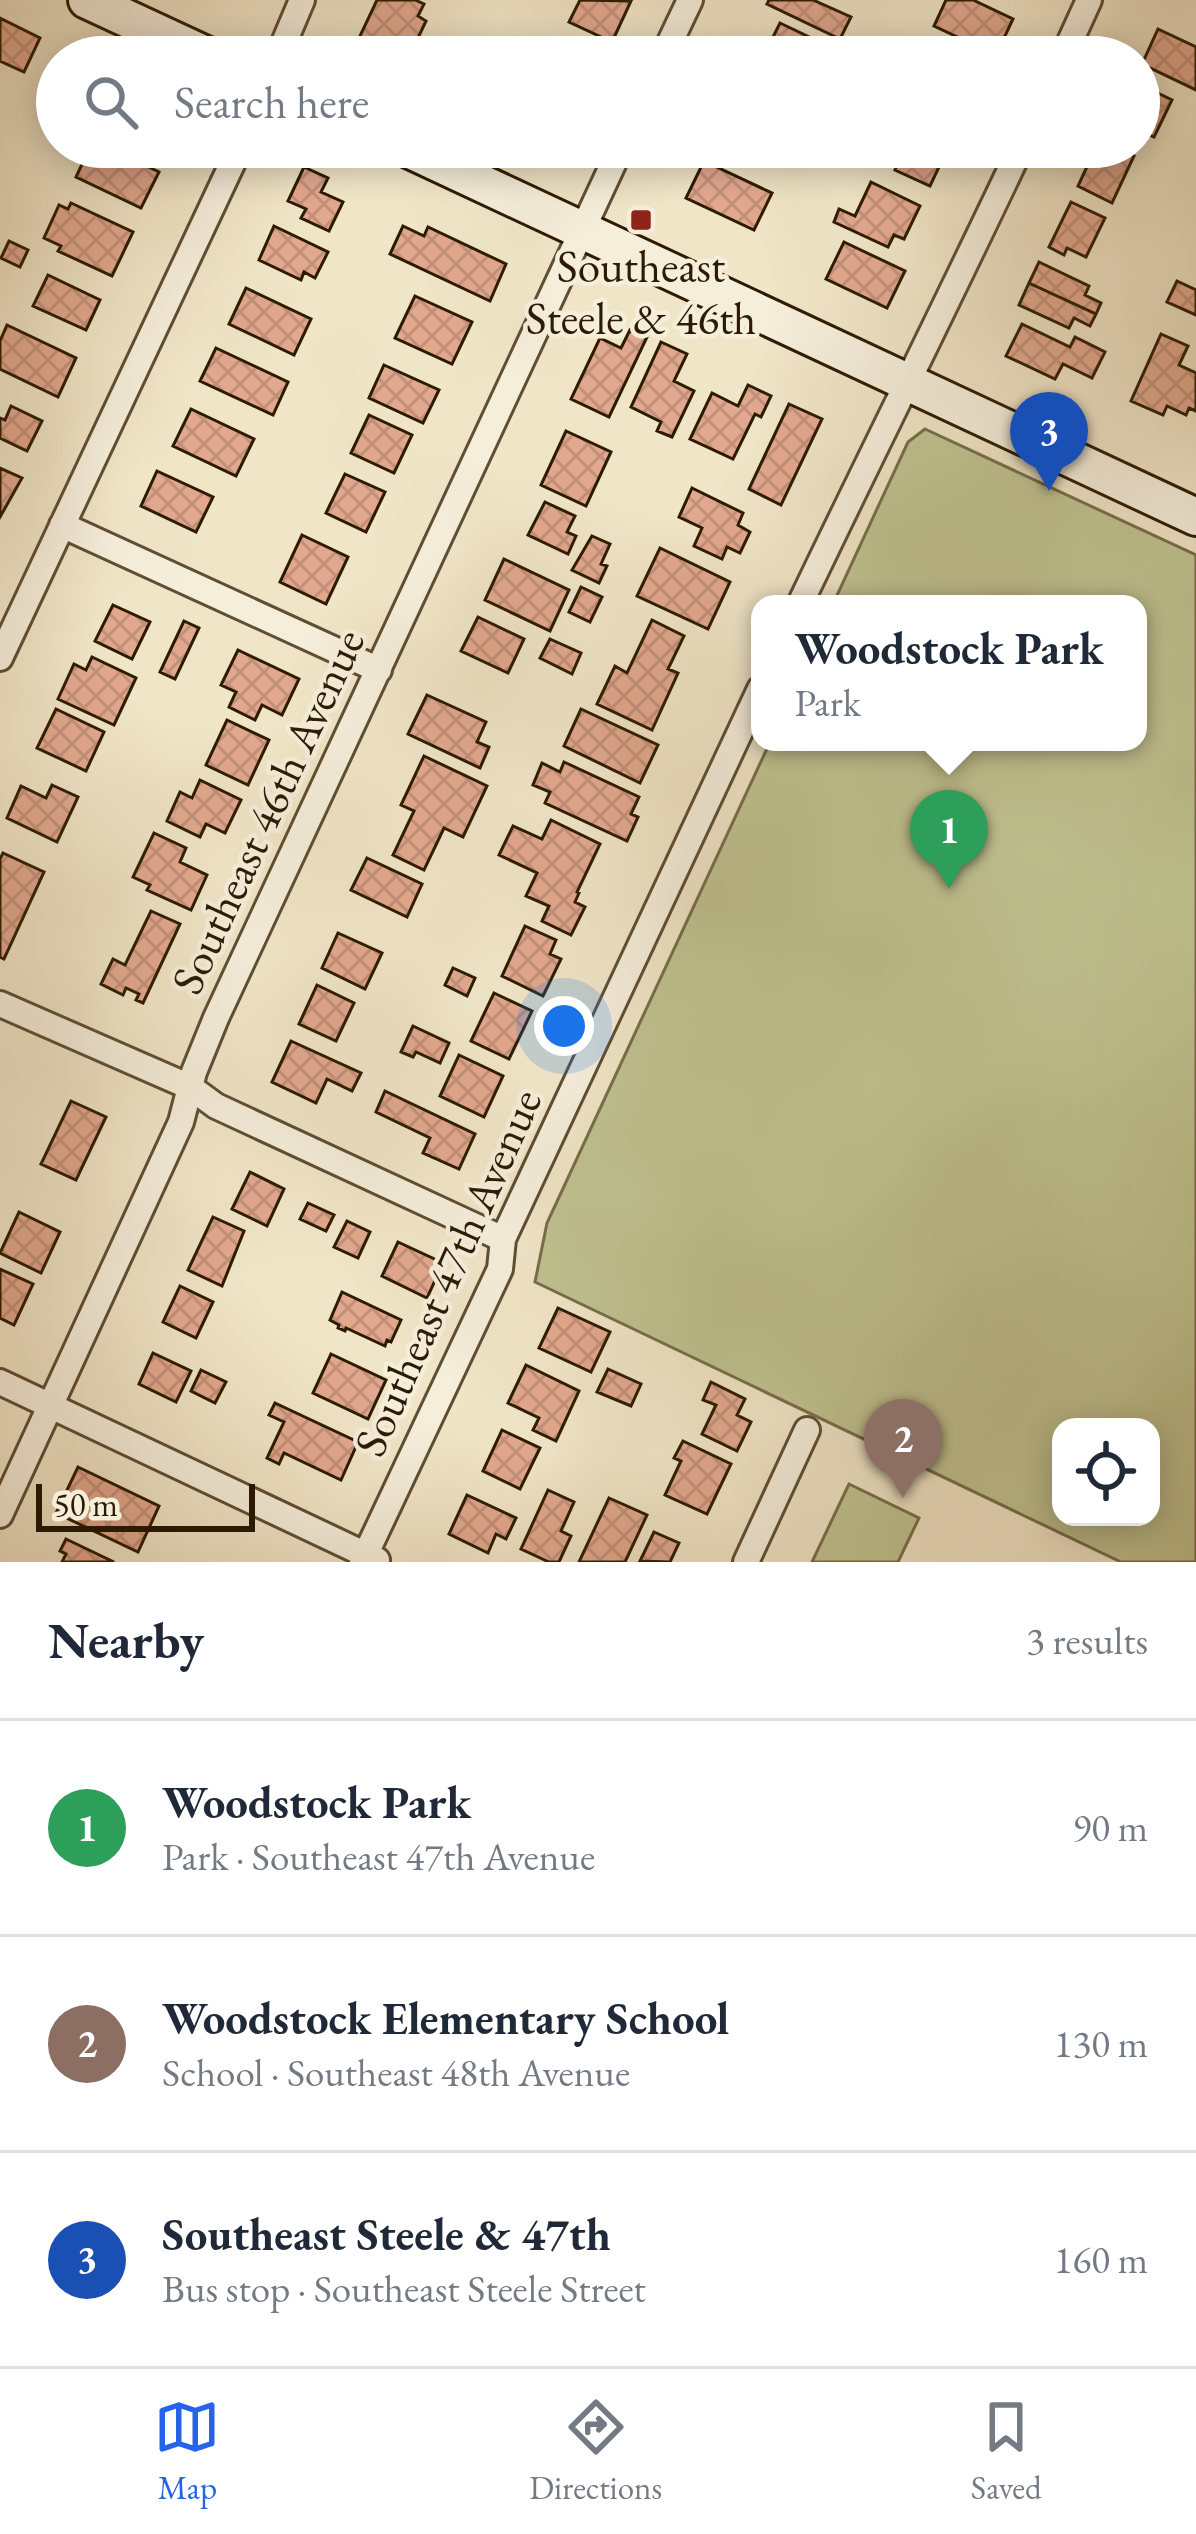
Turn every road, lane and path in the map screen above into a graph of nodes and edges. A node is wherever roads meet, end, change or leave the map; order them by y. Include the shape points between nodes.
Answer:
1 (87, 0) edge
2 (302, 0) edge
3 (690, 0) edge
4 (1089, 0) edge
5 (165, 36) edge
6 (287, 36) edge
7 (673, 36) edge
8 (1073, 36) edge
9 (230, 168) edge
10 (449, 168) edge
11 (611, 168) edge
12 (1011, 168) edge
13 (582, 230) junction
14 (907, 380) junction
15 (1196, 517) edge
16 (62, 525) junction
17 (804, 595) edge
18 (0, 658) edge
19 (379, 670) junction
20 (751, 708) edge
21 (0, 1004) edge
22 (190, 1088) junction
23 (503, 1239) junction
24 (0, 1382) edge
25 (51, 1406) junction
26 (807, 1430) dead end
27 (0, 1515) edge
28 (370, 1560) edge
29 (746, 1562) edge

1 - 5 street
2 - 6 street
3 - 7 street
4 - 8 street
9 - 16 street
10 - 13 street
11 - 13 street, Southeast 46th Avenue
12 - 14 street
13 - 14 street
13 - 19 street, Southeast 46th Avenue
14 - 15 street
14 - 17 street
16 - 18 street
16 - 19 street
19 - 22 street, Southeast 46th Avenue
20 - 23 street, Southeast 47th Avenue
21 - 22 street
22 - 23 street
22 - 25 street, Southeast 46th Avenue via 182,1122
23 - 28 street, Southeast 47th Avenue via 500,1269
24 - 25 street
25 - 27 street, Southeast 46th Avenue
25 - 28 street
26 - 29 street

